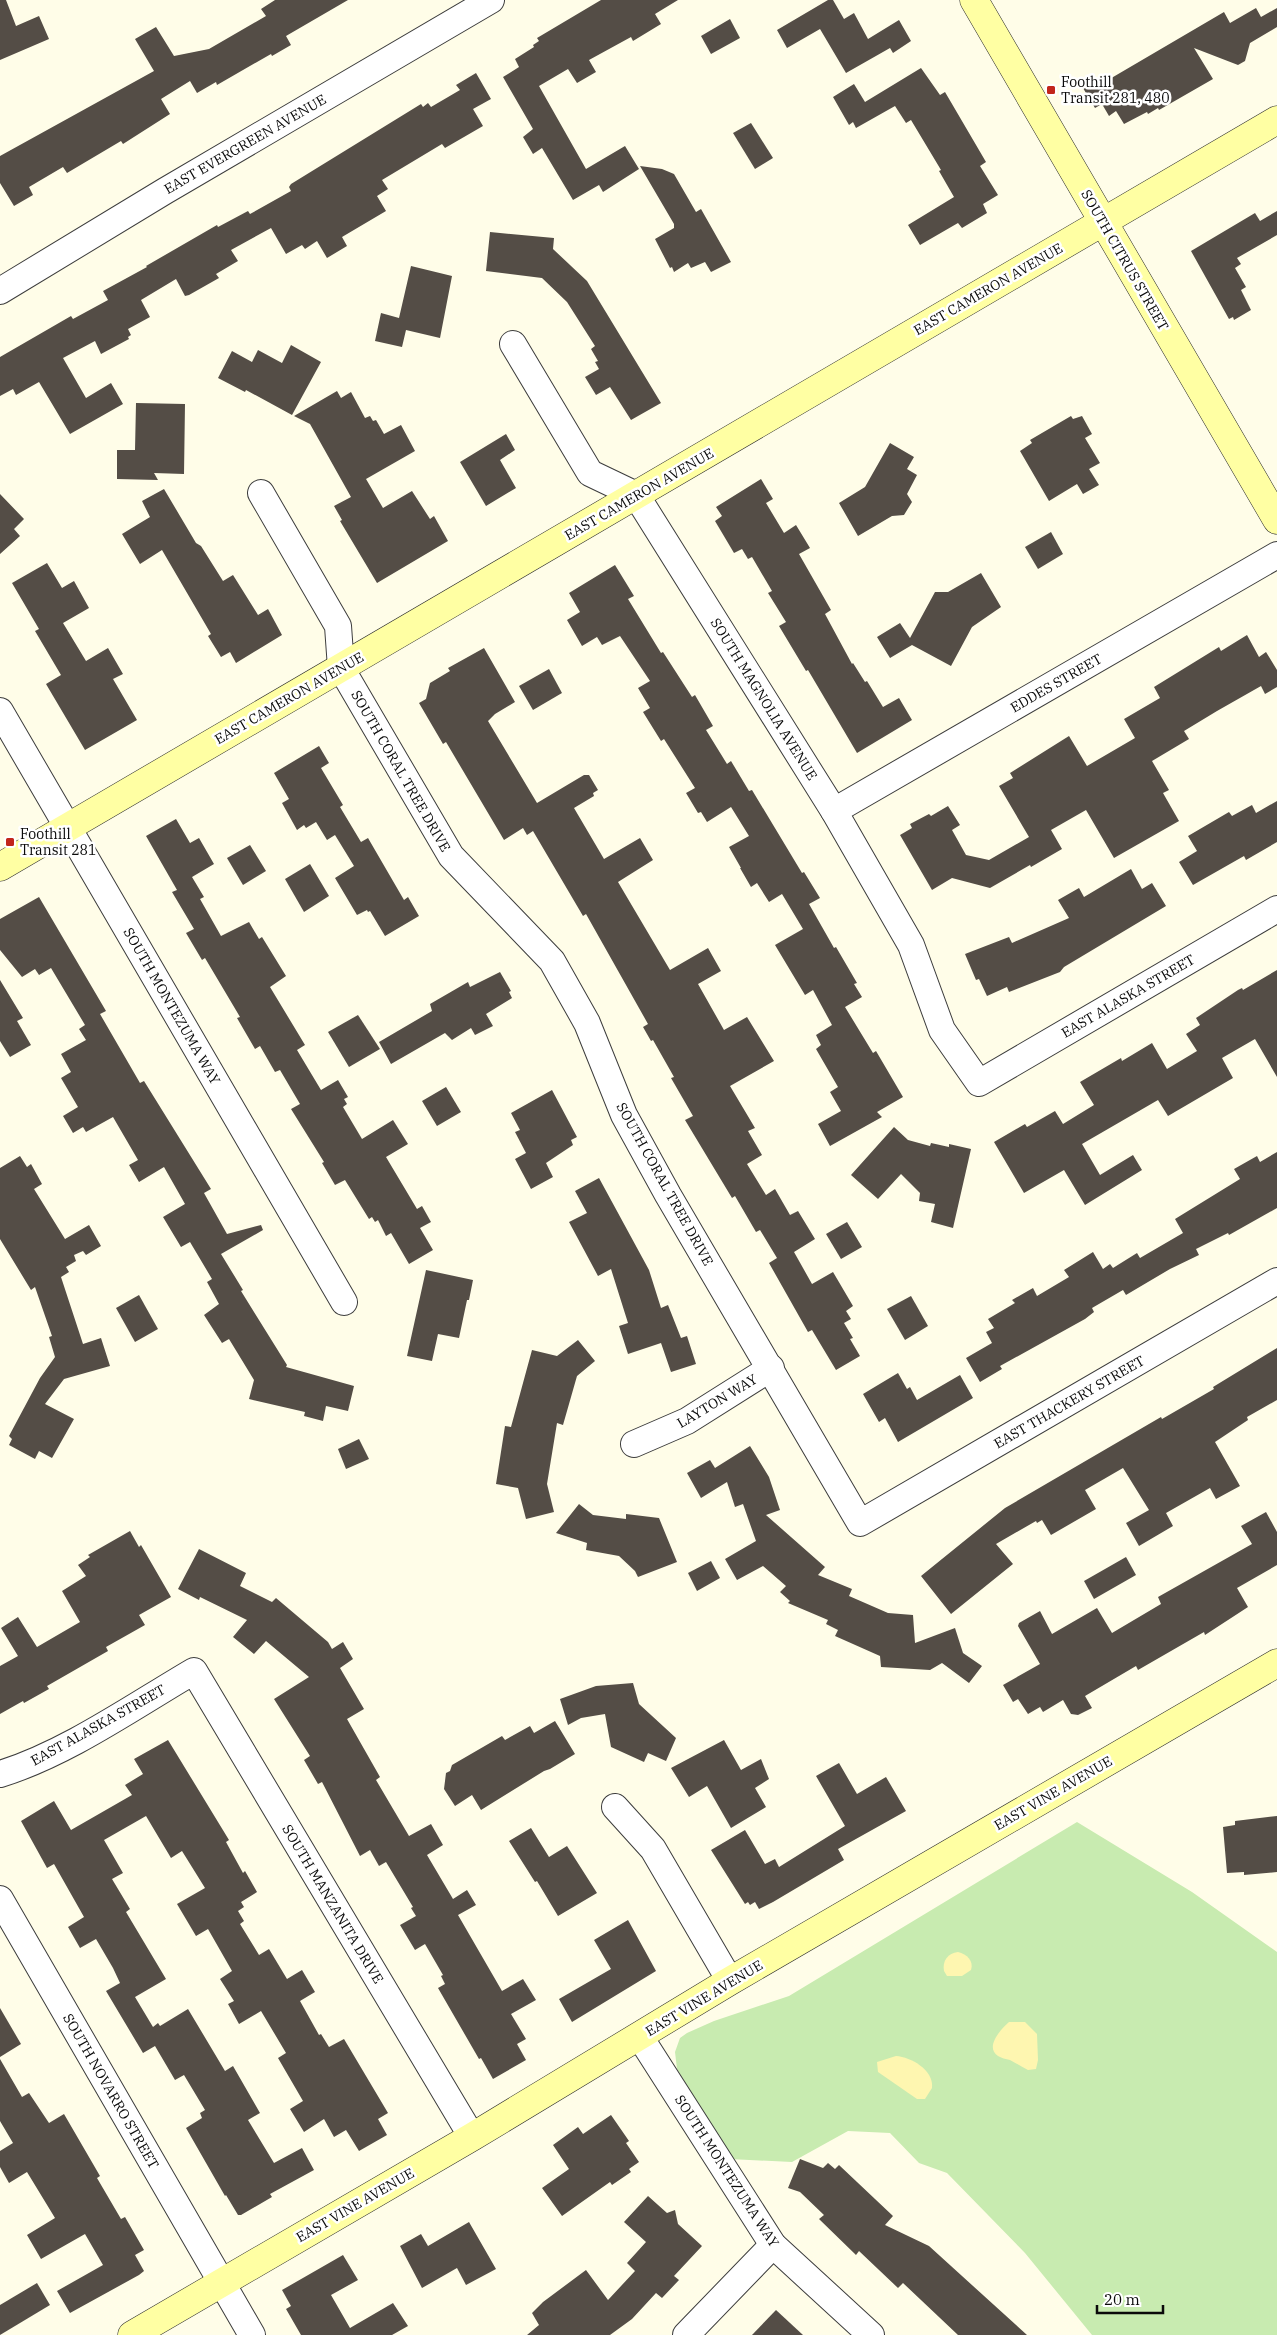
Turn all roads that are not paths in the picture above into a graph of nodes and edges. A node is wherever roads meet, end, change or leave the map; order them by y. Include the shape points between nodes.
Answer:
1 (491, 0) edge
2 (974, 0) edge
3 (1277, 120) edge
4 (1103, 222) junction
5 (0, 291) edge
6 (513, 344) dead end
7 (260, 492) dead end
8 (636, 495) junction
9 (1277, 520) edge
10 (1277, 555) edge
11 (341, 668) junction
12 (0, 712) edge
13 (834, 811) junction
14 (68, 827) junction
15 (0, 866) edge
16 (1277, 909) edge
17 (979, 1083) joint
18 (1277, 1281) edge
19 (344, 1302) dead end
20 (771, 1368) junction
21 (634, 1444) dead end
22 (860, 1523) joint
23 (1277, 1663) edge
24 (194, 1671) joint
25 (0, 1774) edge
26 (615, 1807) dead end
27 (0, 1899) edge
28 (730, 1981) junction
29 (640, 2037) junction
30 (472, 2137) junction
31 (773, 2245) junction
32 (222, 2282) junction
33 (132, 2335) edge
34 (252, 2335) edge
35 (686, 2335) edge
36 (872, 2335) edge

1 - 5 street, EAST EVERGREEN AVENUE via 165,190
2 - 4 main road, SOUTH CITRUS STREET
3 - 4 main road, EAST CAMERON AVENUE
4 - 8 main road, EAST CAMERON AVENUE
4 - 9 main road, SOUTH CITRUS STREET
6 - 8 street via 590,473
7 - 11 street, SOUTH CORAL TREE DRIVE via 338,626
8 - 11 main road, EAST CAMERON AVENUE
8 - 13 street, SOUTH MAGNOLIA AVENUE
10 - 13 street, EDDES STREET
11 - 14 main road, EAST CAMERON AVENUE
11 - 20 street, SOUTH CORAL TREE DRIVE via 451,856 552,961 587,1022 624,1115 668,1196
12 - 14 street, SOUTH MONTEZUMA WAY
13 - 17 street, SOUTH MAGNOLIA AVENUE via 911,945 942,1030
14 - 15 main road, EAST CAMERON AVENUE
14 - 19 street, SOUTH MONTEZUMA WAY
16 - 17 street, EAST ALASKA STREET
18 - 22 street, EAST THACKERY STREET
20 - 21 street, LAYTON WAY via 686,1421
20 - 22 street, SOUTH CORAL TREE DRIVE
23 - 28 main road, EAST VINE AVENUE
24 - 25 street, EAST ALASKA STREET via 79,1738 20,1768
24 - 30 street, SOUTH MANZANITA DRIVE
26 - 28 street via 653,1849
27 - 32 street, SOUTH NOVARRO STREET
28 - 29 main road, EAST VINE AVENUE
29 - 30 main road, EAST VINE AVENUE
29 - 31 street, SOUTH MONTEZUMA WAY
30 - 32 main road, EAST VINE AVENUE
31 - 35 street
31 - 36 street, SOUTH MONTEZUMA WAY
32 - 33 main road, EAST VINE AVENUE
32 - 34 street, SOUTH NOVARRO STREET

